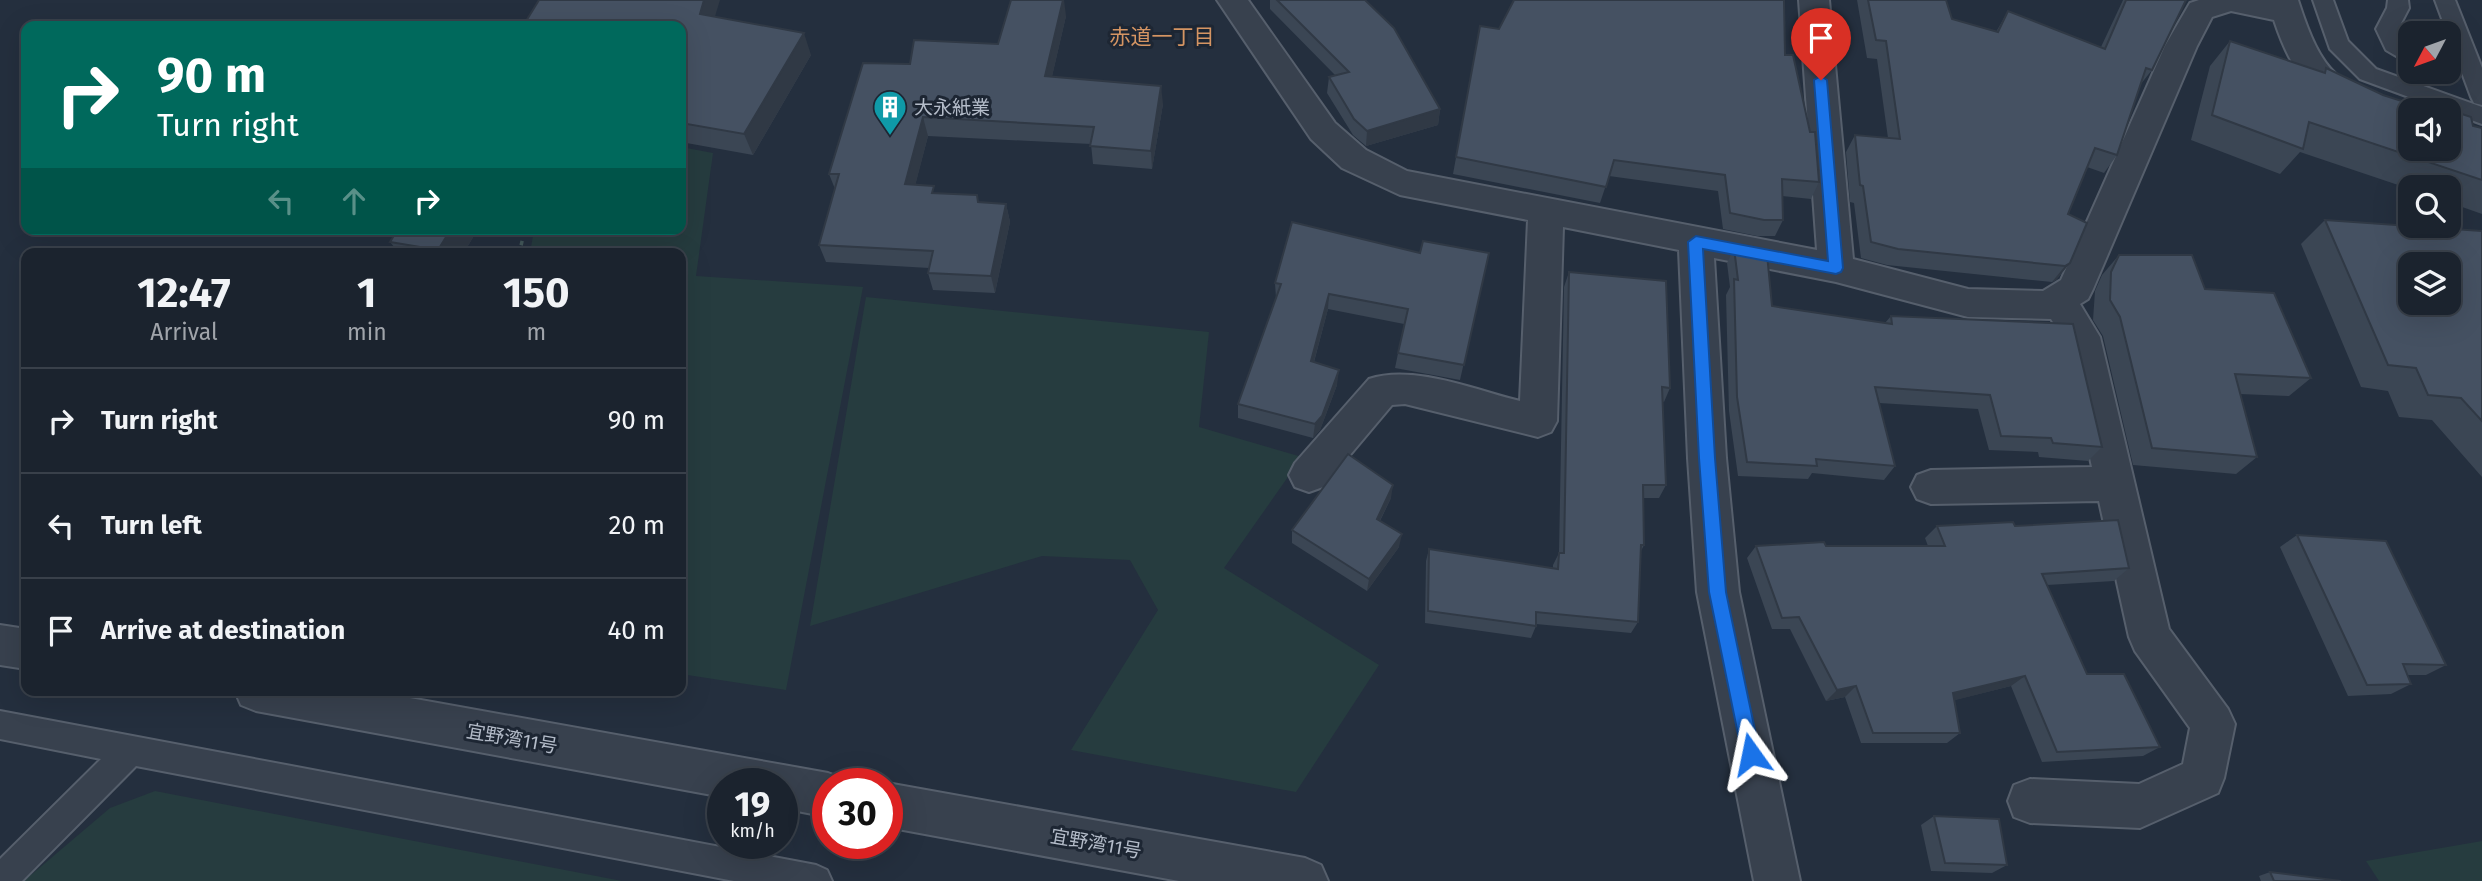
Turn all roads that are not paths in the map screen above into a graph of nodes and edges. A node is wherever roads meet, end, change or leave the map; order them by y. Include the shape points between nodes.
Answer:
1 (1232, 0) edge
2 (1814, 0) edge
3 (2323, 0) edge
4 (2398, 0) edge
5 (2445, 0) edge
6 (2285, 6) edge
7 (2398, 48) edge
8 (2473, 52) edge
9 (2461, 73) edge
10 (2474, 75) junction
11 (2482, 97) edge
12 (2482, 116) edge
13 (2398, 118) edge
14 (2461, 140) edge
15 (2482, 147) edge
16 (1545, 212) junction
17 (1696, 242) junction
18 (1836, 268) junction
19 (2058, 299) junction
20 (1309, 475) dead end
21 (2114, 484) junction
22 (1931, 487) dead end
23 (0, 645) edge
24 (21, 648) edge
25 (284, 696) edge
26 (0, 725) edge
27 (132, 749) junction
28 (707, 773) edge
29 (2030, 801) dead end
30 (903, 808) edge
31 (0, 881) edge
32 (816, 881) edge
33 (1305, 881) edge
34 (1777, 881) edge

1 - 16 street via 1323,131 1354,159 1400,182
2 - 18 street
3 - 12 lane via 2338,44 2368,74
4 - 7 lane via 2387,29
5 - 8 lane
6 - 13 street via 2305,57 2324,85 2352,102
6 - 19 street via 2231,1 2201,10 2075,289
8 - 10 lane
9 - 10 lane
10 - 11 lane
14 - 15 street
16 - 17 street
16 - 20 street via 1538,421 1405,388 1382,390
17 - 18 street
17 - 34 street via 1718,592
18 - 19 street via 1968,303 2049,305
19 - 21 street via 2082,337
21 - 22 street
21 - 29 street via 2150,637 2213,723 2202,778 2140,806
23 - 24 street
25 - 28 street, 宜野湾11号
26 - 27 lane
27 - 31 lane
27 - 32 lane
30 - 33 street, 宜野湾11号

